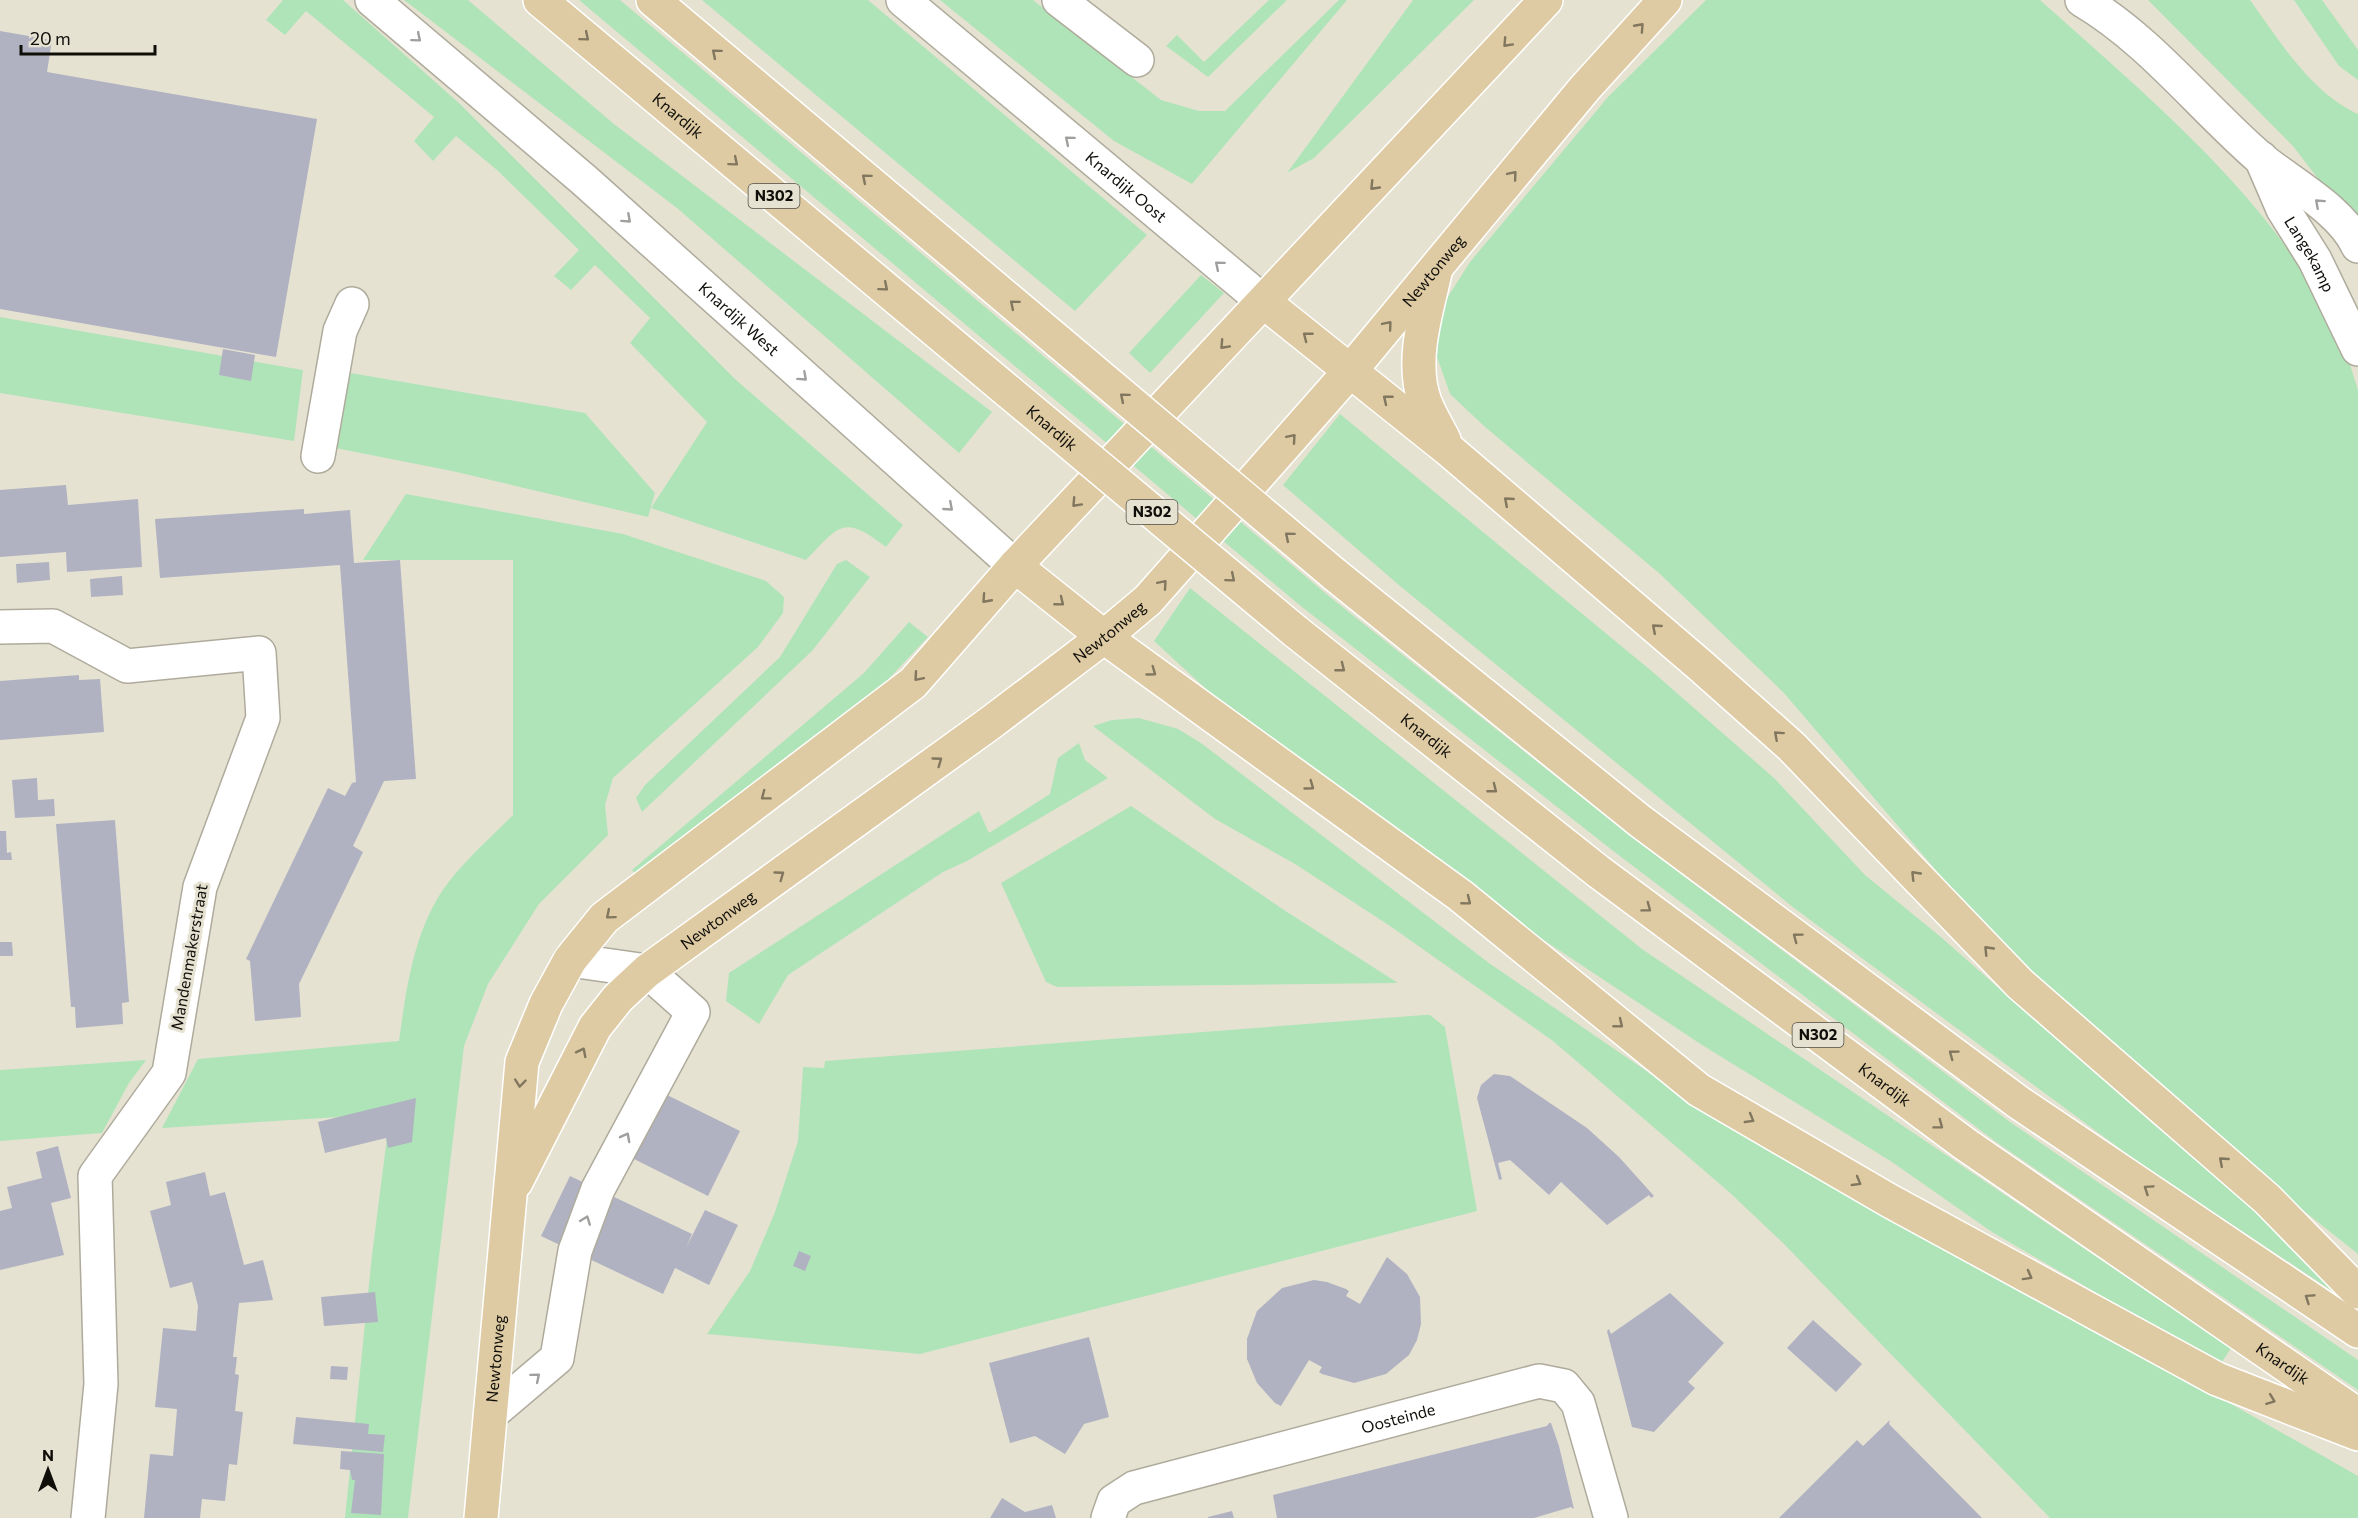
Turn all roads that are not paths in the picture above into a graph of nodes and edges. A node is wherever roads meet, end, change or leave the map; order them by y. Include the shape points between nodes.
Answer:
1 (372, 0) edge
2 (540, 0) edge
3 (653, 0) edge
4 (903, 0) edge
5 (1059, 0) edge
6 (1546, 0) edge
7 (1665, 0) edge
8 (2082, 0) edge
9 (2111, 10) edge
10 (1137, 60) dead end
11 (2261, 158) junction
12 (2358, 246) edge
13 (1437, 267) junction
14 (1264, 302) junction
15 (352, 304) dead end
16 (2357, 341) edge
17 (1351, 370) junction
18 (1449, 450) junction
19 (318, 456) dead end
20 (1016, 566) junction
21 (0, 627) edge
22 (1104, 637) junction
23 (570, 960) junction
24 (647, 971) junction
25 (508, 1198) junction
26 (2358, 1292) edge
27 (2358, 1331) edge
28 (491, 1414) junction
29 (2358, 1415) edge
30 (2358, 1434) edge
31 (88, 1518) edge
32 (481, 1518) edge
33 (1108, 1518) edge
34 (1611, 1518) edge

1 -> 20 street, Knardijk West via 584,180
2 -> 29 main road, Knardijk / N302, bridge via 1295,632 1599,872 1965,1144
27 -> 3 main road, bridge via 2018,1102 1640,820 1334,574
14 -> 4 street, Knardijk Oost
5 - 10 street
6 -> 14 main road, Newtonweg
13 -> 7 main road, Newtonweg via 1585,88
8 - 9 street, Langekamp
9 - 11 street, Langekamp
12 -> 11 street, Langekamp via 2305,190
11 - 16 street, Langekamp via 2283,209
17 -> 13 main road, Newtonweg
13 - 18 main road via 1420,347 1420,378 1425,401
17 -> 14 main road, Knardijk Oost
14 -> 20 main road, Newtonweg
15 - 19 street via 340,331
18 -> 17 main road, Knardijk Oost
22 -> 17 main road, Newtonweg via 1149,600
26 -> 18 main road, Knardijk Oost via 2267,1199 2020,984 1791,746
20 -> 22 main road, Knardijk West
20 -> 23 main road, Newtonweg via 913,683 604,918
21 - 31 street, Mandenmakerstraat via 53,626 127,666 259,653 263,718 200,887 169,1073 95,1176 100,1384
24 -> 22 main road, Newtonweg
22 -> 30 main road, Knardijk West via 1461,896 1699,1090 1890,1201 2217,1379
23 - 24 street
23 -> 25 main road, Newtonweg via 522,1062
25 -> 24 main road, Newtonweg via 595,1027
28 -> 24 street via 557,1358 574,1251 598,1189 693,1012
25 - 28 main road, Newtonweg
28 - 32 main road, Newtonweg
33 - 34 street, Oosteinde via 1114,1501 1134,1488 1539,1381 1564,1386 1578,1403

